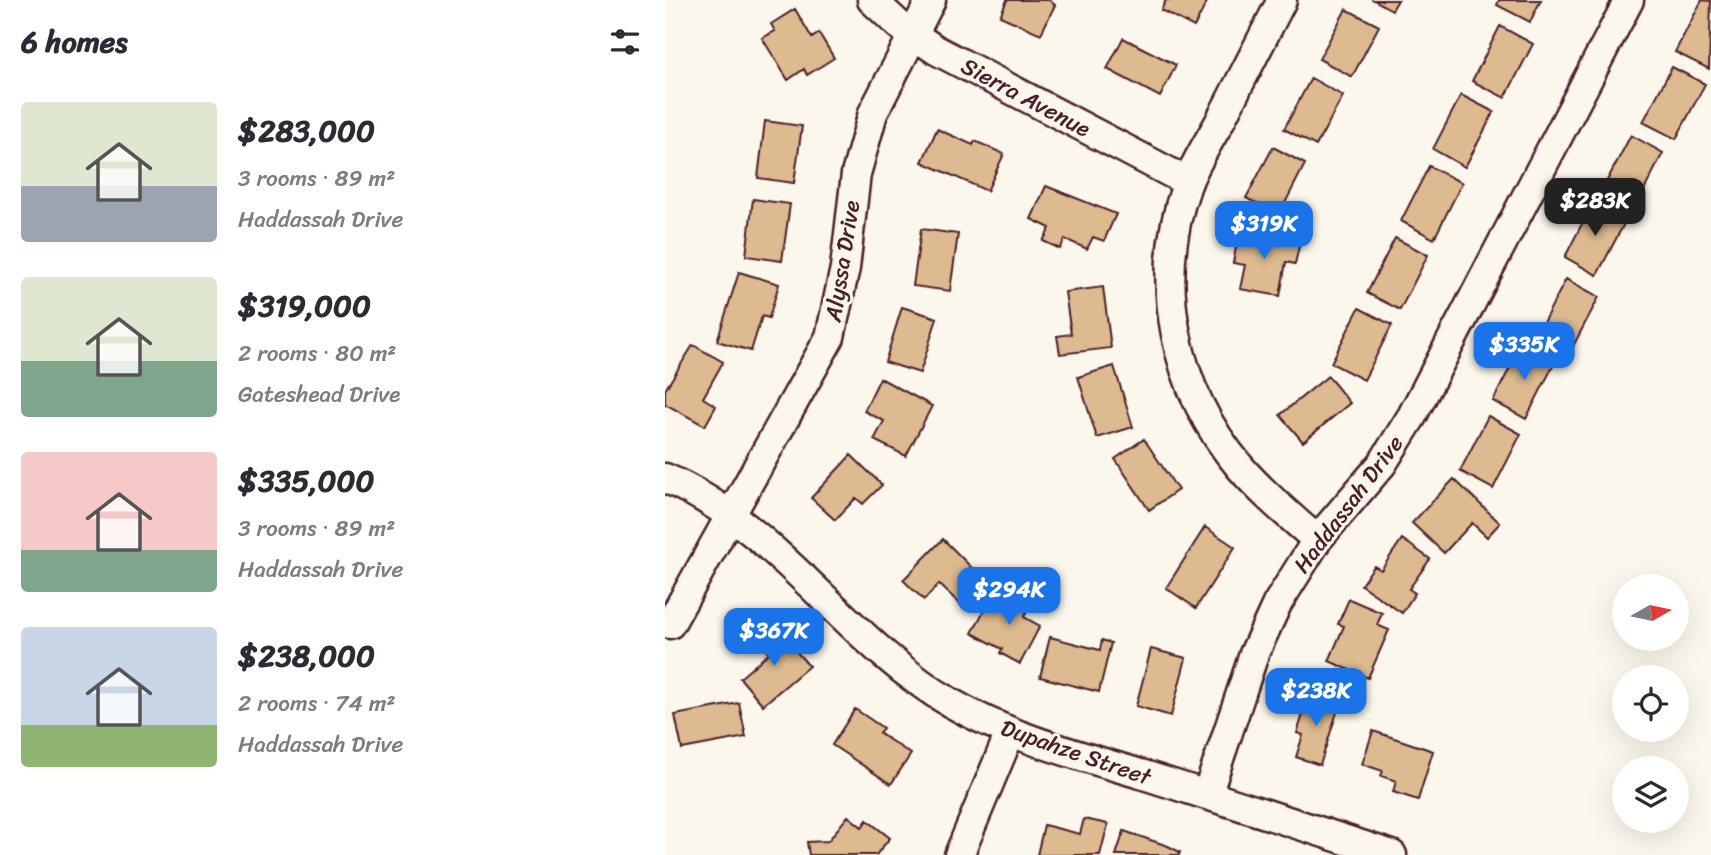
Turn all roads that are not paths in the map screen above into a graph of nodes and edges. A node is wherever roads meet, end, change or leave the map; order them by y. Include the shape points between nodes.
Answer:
1 (872, 0) edge
2 (931, 0) edge
3 (1282, 0) edge
4 (1629, 0) edge
5 (914, 35) junction
6 (1188, 182) junction
7 (665, 478) edge
8 (730, 516) junction
9 (1317, 540) junction
10 (670, 624) dead end
11 (1010, 733) junction
12 (1207, 795) junction
13 (959, 855) edge
14 (1392, 855) edge

1 - 5 street, Sierra Avenue
2 - 5 street, Alyssa Drive
3 - 6 street
4 - 9 street, Haddassah Drive via 1412,416 1382,464
5 - 6 street, Sierra Avenue
5 - 8 street, Alyssa Drive via 873,113 856,174 845,268 830,337
6 - 9 street via 1170,260 1174,330 1182,365 1213,431 1239,466
7 - 8 street, Dupahze Street via 699,493
8 - 10 street, Alyssa Drive
8 - 11 street, Dupahze Street via 772,547 893,662 950,702
9 - 12 street, Haddassah Drive via 1277,604 1254,654
11 - 12 street, Dupahze Street
11 - 13 street
12 - 14 street, Dupahze Street

